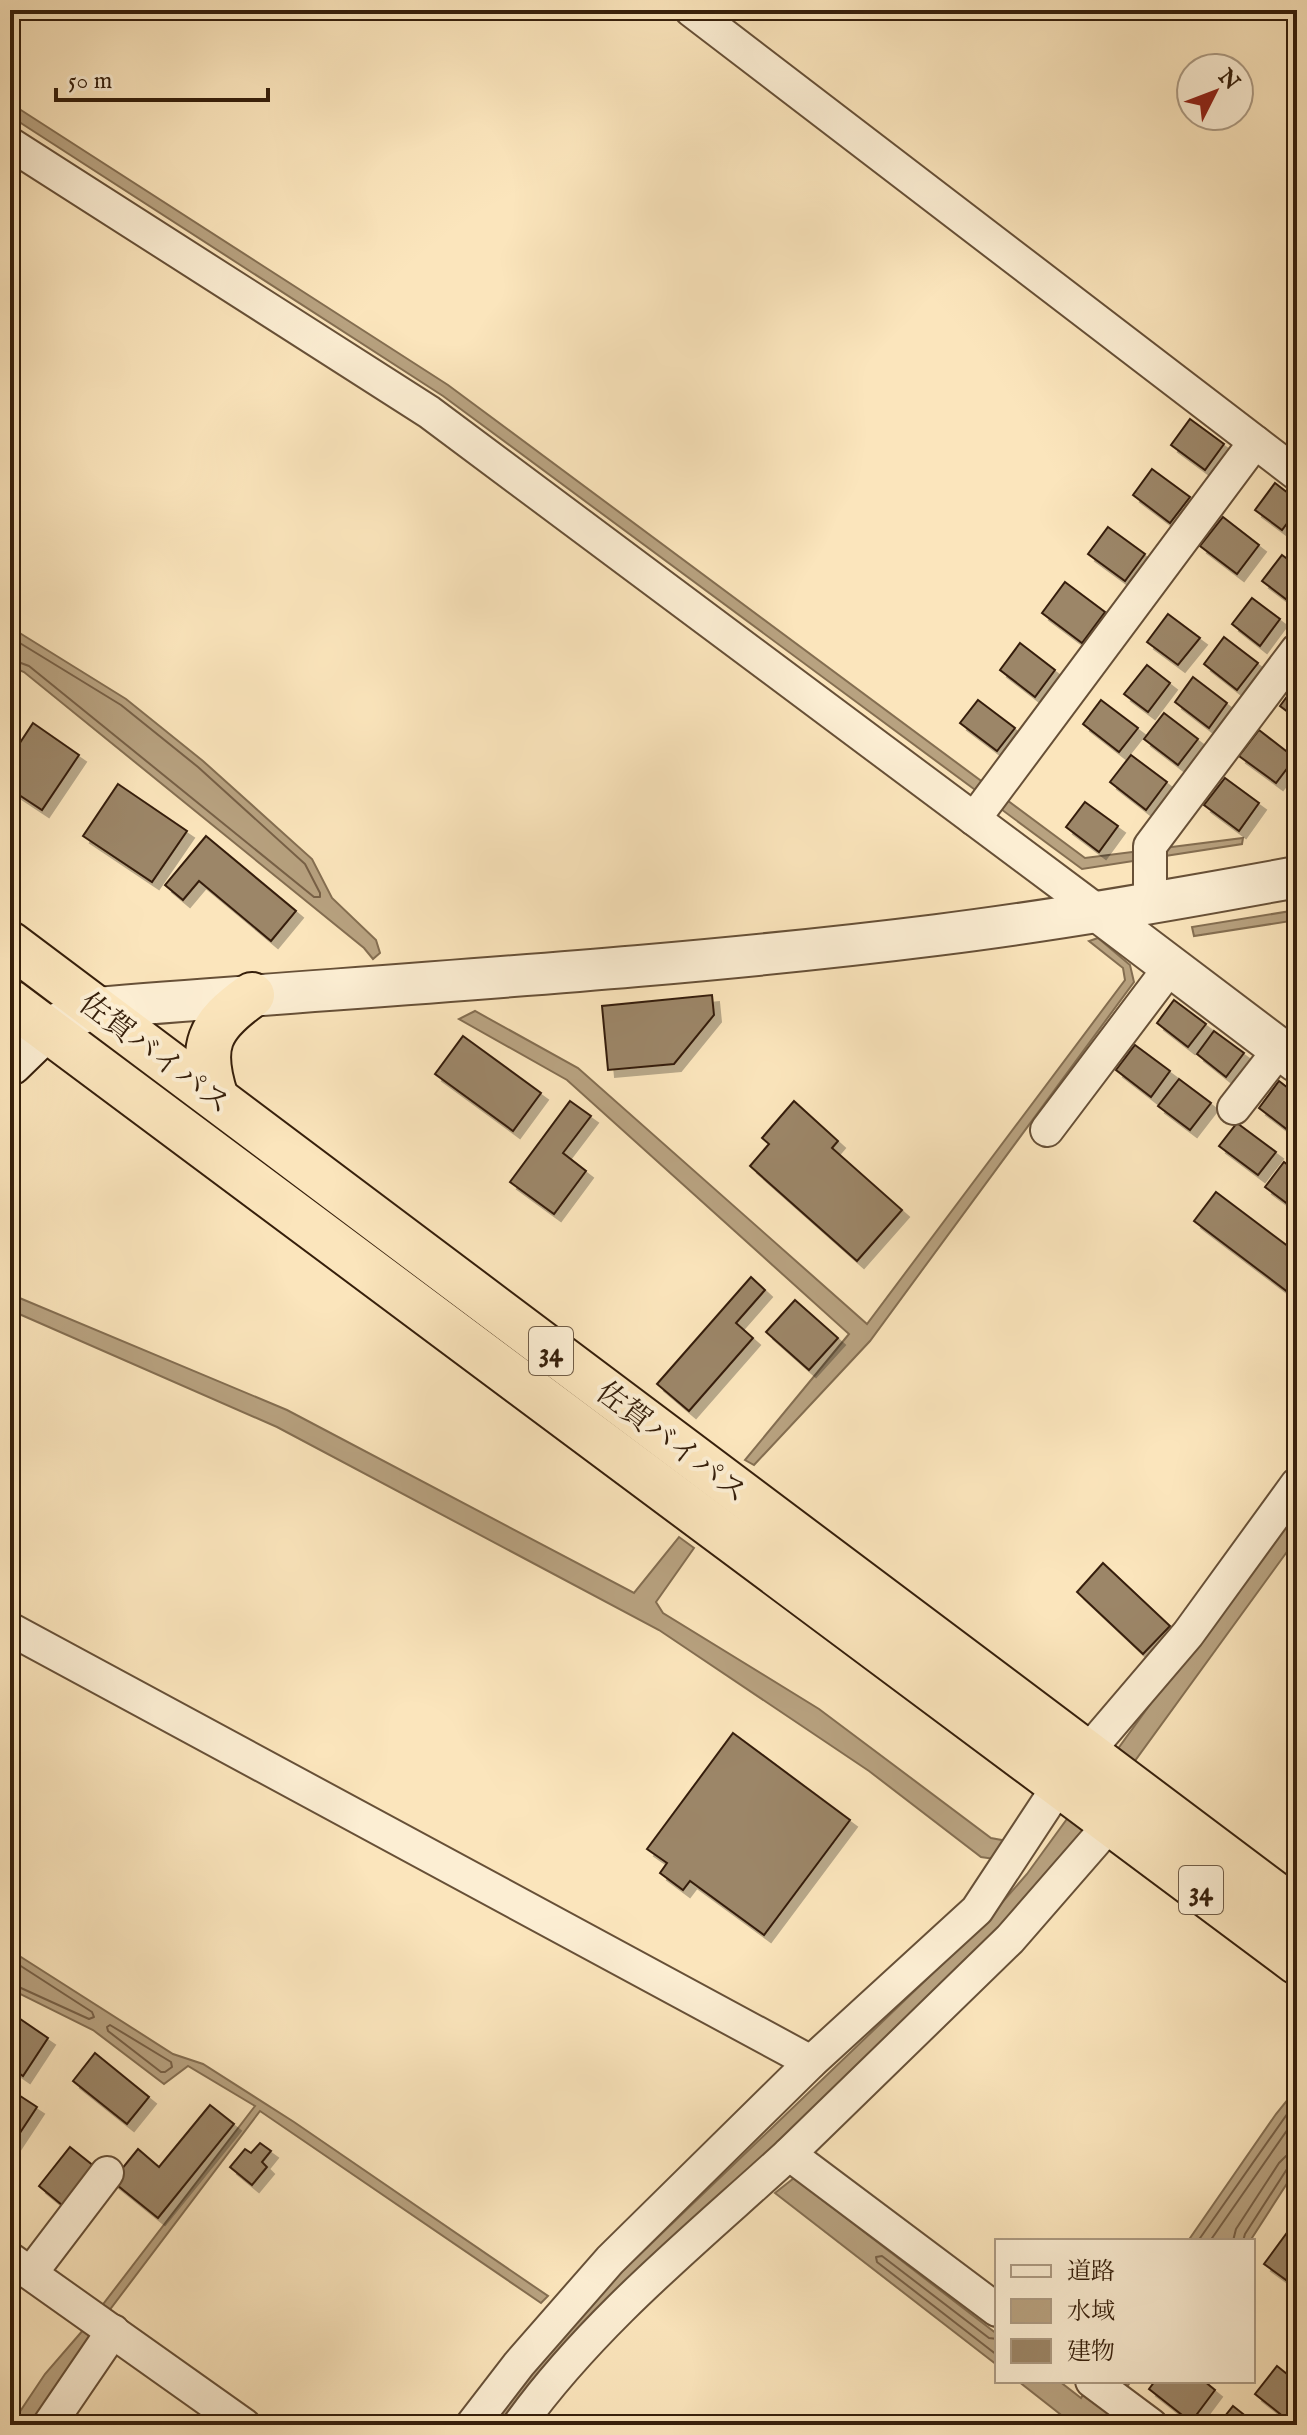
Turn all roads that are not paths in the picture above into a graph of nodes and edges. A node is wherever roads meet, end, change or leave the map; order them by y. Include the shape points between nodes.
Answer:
1 (691, 10) edge
2 (10, 144) edge
3 (1255, 442) junction
4 (1297, 474) edge
5 (1297, 650) edge
6 (974, 819) junction
7 (1150, 874) junction
8 (1297, 877) edge
9 (1100, 913) junction
10 (10, 944) edge
11 (1171, 966) junction
12 (252, 995) junction
13 (10, 1002) edge
14 (94, 1008) junction
15 (21, 1049) edge
16 (1288, 1055) edge
17 (216, 1098) junction
18 (1234, 1108) dead end
19 (1047, 1130) dead end
20 (1297, 1484) edge
21 (10, 1629) edge
22 (1076, 1772) junction
23 (1115, 1809) junction
24 (1297, 1911) edge
25 (1297, 1962) edge
26 (811, 2062) junction
27 (789, 2154) junction
28 (107, 2173) dead end
29 (20, 2266) edge
30 (995, 2308) edge
31 (113, 2331) junction
32 (1095, 2383) edge
33 (1139, 2416) edge
34 (49, 2425) edge
35 (244, 2425) edge
36 (472, 2425) edge
37 (519, 2425) edge

1 - 3 street
2 - 6 street via 429,412
3 - 4 street
3 - 6 street
5 - 7 street
6 - 9 street
7 - 8 street
7 - 9 street
9 - 11 street
9 - 12 street via 672,963
10 - 14 highway, 佐賀バイパス / 34
11 - 16 street
11 - 19 street
12 - 14 street
12 - 17 highway via 229,1012 208,1040 207,1073
13 - 15 highway, 佐賀バイパス / 34
14 - 15 street
14 - 17 highway, 佐賀バイパス / 34
15 - 22 highway, 佐賀バイパス / 34
16 - 18 street
17 - 22 highway, 佐賀バイパス / 34
20 - 22 street via 1188,1634
21 - 26 street
22 - 23 highway, 佐賀バイパス / 34
22 - 26 street via 977,1910
23 - 24 highway, 佐賀バイパス / 34
23 - 25 highway, 佐賀バイパス / 34
23 - 27 street via 1010,1939
26 - 36 street via 610,2260
27 - 30 street
27 - 37 street via 633,2297
28 - 29 street
29 - 31 street
31 - 34 street
31 - 35 street
32 - 33 street

